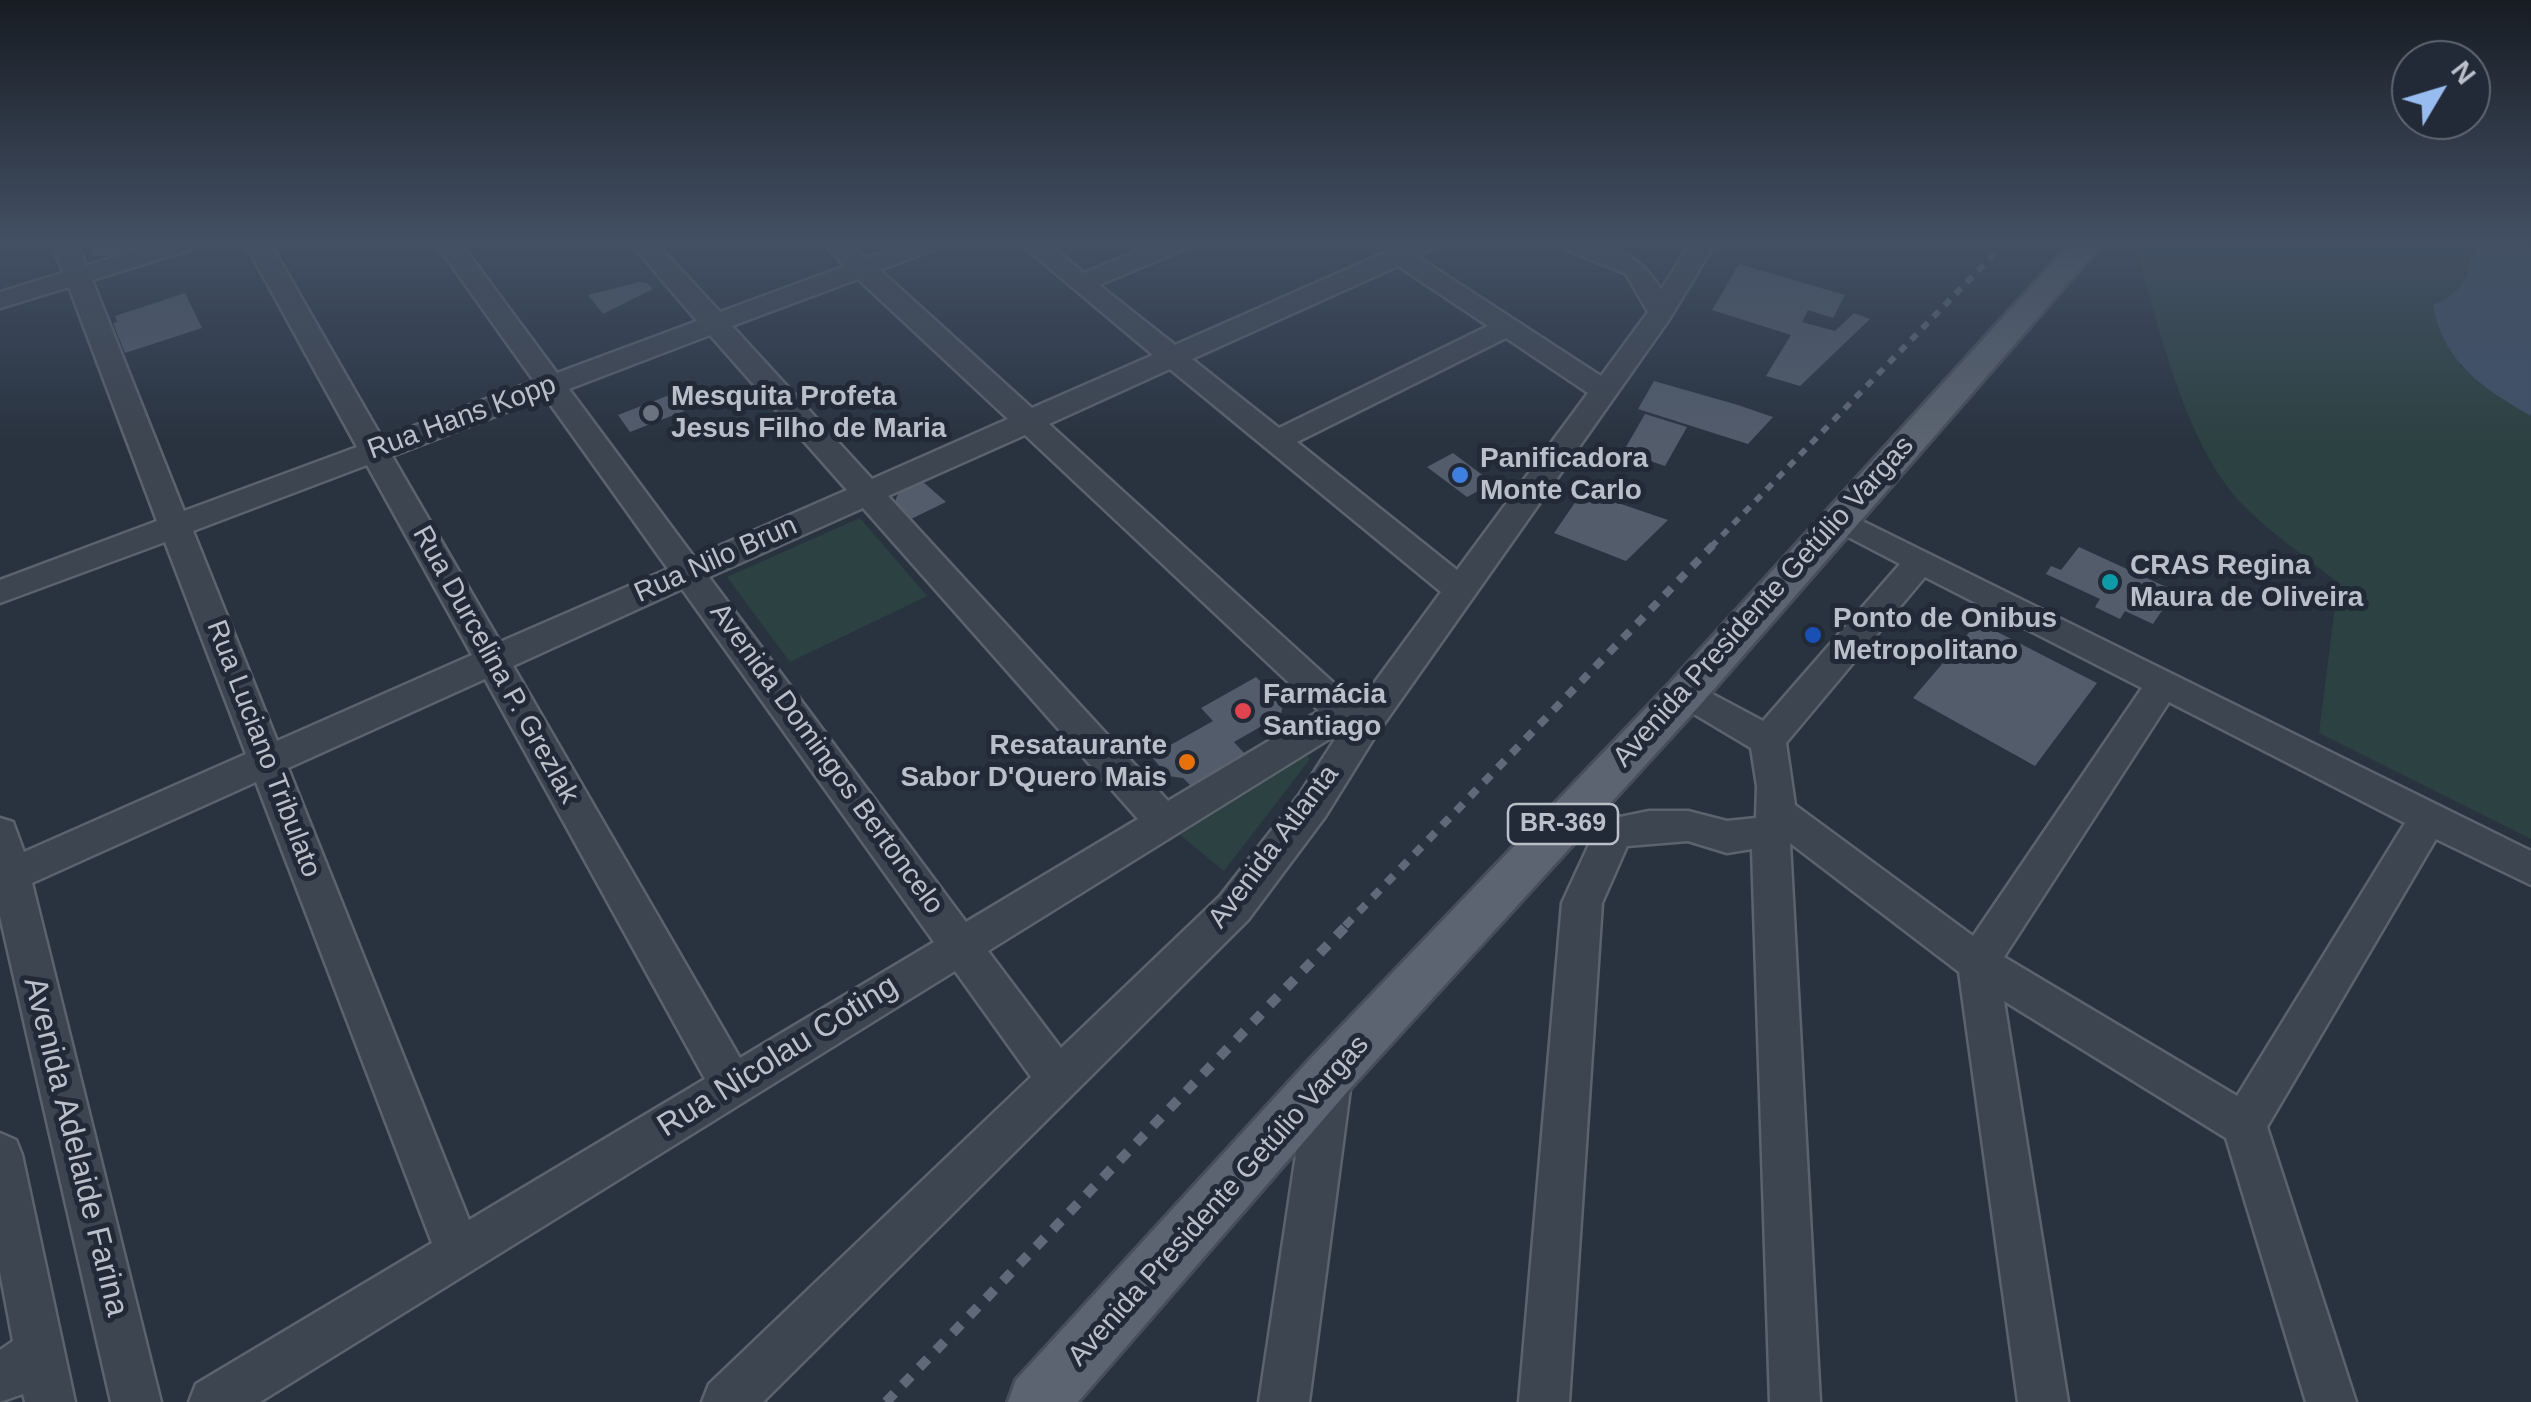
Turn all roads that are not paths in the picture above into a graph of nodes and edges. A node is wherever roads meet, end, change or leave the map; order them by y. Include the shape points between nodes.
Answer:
1 (91, 310) edge
2 (295, 310) edge
3 (496, 310) edge
4 (702, 310) edge
5 (751, 310) edge
6 (906, 310) edge
7 (1116, 310) edge
8 (1277, 310) edge
9 (1486, 310) edge
10 (2027, 310) edge
11 (1661, 312) edge
12 (714, 324) junction
13 (1507, 327) junction
14 (1174, 356) junction
15 (550, 386) junction
16 (1604, 391) junction
17 (1026, 423) junction
18 (1278, 440) junction
19 (374, 451) junction
20 (864, 494) junction
21 (1840, 520) junction
22 (176, 525) junction
23 (1921, 560) junction
24 (690, 572) junction
25 (1460, 589) junction
26 (0, 592) edge
27 (492, 660) junction
28 (2164, 682) junction
29 (1686, 693) junction
30 (1352, 721) junction
31 (1767, 740) junction
32 (267, 761) junction
33 (1577, 808) junction
34 (2429, 817) junction
35 (1162, 820) junction
36 (1774, 822) junction
37 (0, 833) edge
38 (1615, 834) junction
39 (2531, 869) edge
40 (5, 878) edge
41 (960, 945) junction
42 (1978, 964) junction
43 (1330, 1074) junction
44 (1059, 1081) junction
45 (732, 1085) junction
46 (2244, 1125) junction
47 (0, 1155) edge
48 (458, 1253) junction
49 (40, 1351) junction
50 (0, 1381) edge
51 (50, 1402) edge
52 (136, 1402) edge
53 (214, 1402) edge
54 (727, 1402) edge
55 (1038, 1402) edge
56 (1284, 1402) edge
57 (1544, 1402) edge
58 (1795, 1402) edge
59 (2043, 1402) edge
60 (2331, 1402) edge

1 - 22 street, Rua Luciano Tribulato
2 - 19 street, Rua Durcelina P. Grezlak
3 - 15 street, Avenida Domingos Bertoncelo
4 - 12 street
5 - 12 street, Rua Hans Kopp
6 - 17 street
7 - 14 street
8 - 14 street, Rua Nilo Brun
9 - 13 street
10 - 21 main road, Avenida Presidente Getúlio Vargas / BR-369
11 - 16 street, Avenida Atlanta
12 - 15 street, Rua Hans Kopp
12 - 20 street
13 - 16 street
13 - 18 street
14 - 17 street, Rua Nilo Brun
14 - 18 street
15 - 19 street, Rua Hans Kopp
15 - 24 street, Avenida Domingos Bertoncelo
16 - 25 street, Avenida Atlanta
17 - 20 street, Rua Nilo Brun
17 - 30 street
18 - 25 street
19 - 22 street, Rua Hans Kopp
19 - 27 street, Rua Durcelina P. Grezlak
20 - 24 street, Rua Nilo Brun
20 - 35 street
21 - 23 street
21 - 29 main road, Avenida Presidente Getúlio Vargas / BR-369
22 - 26 street, Rua Hans Kopp
22 - 32 street, Rua Luciano Tribulato
23 - 28 street
23 - 31 street
24 - 27 street, Rua Nilo Brun
24 - 41 street, Avenida Domingos Bertoncelo
25 - 30 street, Avenida Atlanta
27 - 32 street, Rua Nilo Brun
27 - 45 street, Rua Durcelina P. Grezlak
28 - 34 street
28 - 42 street
29 - 31 street
29 - 33 main road, Avenida Presidente Getúlio Vargas / BR-369
30 - 35 street, Rua Nicolau Coting
30 - 44 street, Avenida Atlanta via 1312,806 1234,908
31 - 36 street
32 - 40 street, Rua Nilo Brun
32 - 48 street, Rua Luciano Tribulato
33 - 38 street
33 - 43 main road, Avenida Presidente Getúlio Vargas / BR-369
34 - 39 street
34 - 46 street
35 - 41 street, Rua Nicolau Coting
36 - 38 street via 1727,836 1688,826
36 - 42 street
36 - 58 street
37 - 40 street, Avenida Adelaide Farina
38 - 57 street via 1596,867 1580,919
40 - 52 street, Avenida Adelaide Farina
41 - 44 street, Avenida Domingos Bertoncelo
41 - 45 street, Rua Nicolau Coting
42 - 46 street
42 - 59 street
43 - 55 main road, Avenida Presidente Getúlio Vargas / BR-369
43 - 56 street
44 - 54 street, Avenida Atlanta
45 - 48 street, Rua Nicolau Coting
46 - 60 street
47 - 49 street
48 - 53 street, Rua Nicolau Coting
49 - 50 street
49 - 51 street

